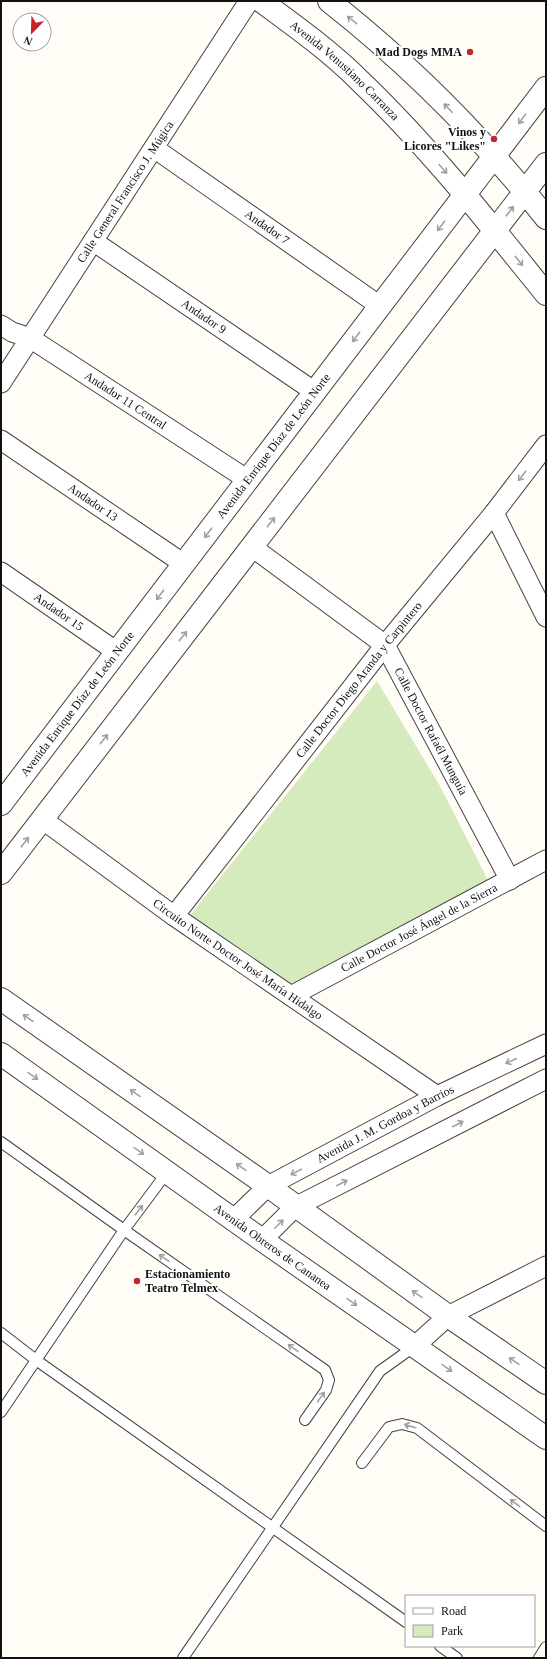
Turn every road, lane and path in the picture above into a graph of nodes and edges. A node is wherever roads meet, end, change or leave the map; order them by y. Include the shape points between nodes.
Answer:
1 (249, 1) edge
2 (260, 1) edge
3 (328, 1) edge
4 (546, 88) edge
5 (154, 148) junction
6 (495, 156) junction
7 (546, 164) edge
8 (525, 191) junction
9 (465, 195) junction
10 (546, 218) edge
11 (495, 230) junction
12 (93, 241) junction
13 (546, 294) edge
14 (380, 306) junction
15 (1, 325) edge
16 (30, 338) junction
17 (1, 383) edge
18 (315, 392) junction
19 (1, 440) edge
20 (546, 445) edge
21 (248, 480) junction
22 (494, 513) junction
23 (252, 547) junction
24 (184, 564) junction
25 (1, 572) edge
26 (546, 616) edge
27 (385, 645) junction
28 (117, 652) junction
29 (1, 804) edge
30 (42, 819) junction
31 (546, 860) edge
32 (1, 873) edge
33 (510, 880) junction
34 (174, 916) junction
35 (291, 996) junction
36 (1, 999) edge
37 (546, 1044) edge
38 (1, 1054) edge
39 (546, 1079) edge
40 (437, 1096) junction
41 (1, 1142) edge
42 (168, 1171) junction
43 (268, 1186) junction
44 (295, 1207) junction
45 (234, 1219) junction
46 (124, 1230) junction
47 (262, 1240) junction
48 (546, 1266) edge
49 (448, 1316) junction
50 (1, 1333) edge
51 (415, 1346) junction
52 (36, 1360) junction
53 (546, 1383) edge
54 (1, 1412) edge
55 (305, 1420) dead end
56 (546, 1438) edge
57 (362, 1463) dead end
58 (546, 1526) edge
59 (273, 1528) junction
60 (405, 1621) edge
61 (441, 1647) edge
62 (183, 1658) edge
63 (457, 1658) edge

1 - 5 street, Calle General Francisco J. Múgica
2 -> 9 street, Avenida Venustiano Carranza via 305,34 359,80 408,128
6 -> 3 street via 421,81 367,31
4 -> 6 street, Avenida Enrique Díaz de León Norte
5 - 12 street, Calle General Francisco J. Múgica
5 - 14 street, Andador 7
6 - 8 street
6 - 9 street, Avenida Enrique Díaz de León Norte
7 - 8 street
8 - 10 street
11 -> 8 street
9 - 11 street, Avenida Venustiano Carranza
9 -> 14 street, Avenida Enrique Díaz de León Norte
11 -> 13 street, Avenida Venustiano Carranza
23 -> 11 street
12 - 16 street, Calle General Francisco J. Múgica
12 - 18 street, Andador 9
14 -> 18 street, Avenida Enrique Díaz de León Norte
15 - 16 street, Andador 11 Central
16 - 17 street, Calle General Francisco J. Múgica
16 - 21 street, Andador 11 Central
18 - 21 street, Avenida Enrique Díaz de León Norte
19 - 24 street, Andador 13
20 -> 22 street, Calle Doctor Diego Aranda y Carpintero
21 -> 24 street, Avenida Enrique Díaz de León Norte
22 - 26 street
22 - 27 street, Calle Doctor Diego Aranda y Carpintero
23 - 27 street, Calle Doctor Rafaél Munguía
30 -> 23 street
24 -> 28 street, Avenida Enrique Díaz de León Norte
25 - 28 street, Andador 15
27 - 33 street, Calle Doctor Rafaél Munguía
27 - 34 street, Calle Doctor Diego Aranda y Carpintero
28 - 29 street, Avenida Enrique Díaz de León Norte
32 -> 30 street
30 - 34 street, Circuito Norte Doctor José María Hidalgo
31 - 33 street, Calle Doctor José Ángel de la Sierra
33 - 35 street, Calle Doctor José Ángel de la Sierra
34 - 35 street, Circuito Norte Doctor José María Hidalgo
35 - 40 street, Circuito Norte Doctor José María Hidalgo
43 -> 36 street
37 -> 40 street, Avenida J. M. Gordoa y Barrios
38 -> 42 street, Avenida Obreros de Cananea
44 -> 39 street
40 -> 43 street, Avenida J. M. Gordoa y Barrios
41 - 46 lane
42 - 45 street, Avenida Obreros de Cananea
46 -> 42 lane
43 - 44 street
43 - 45 street, Avenida J. M. Gordoa y Barrios
47 -> 44 street
49 -> 44 street
45 - 47 street, Avenida Obreros de Cananea
46 - 52 lane
55 -> 46 lane via 326,1390 329,1380 325,1370
47 -> 51 street, Avenida Obreros de Cananea
48 - 49 street
49 - 51 street
53 -> 49 street
50 - 52 lane
51 -> 56 street, Avenida Obreros de Cananea
51 - 59 lane via 380,1371
52 - 54 lane
52 - 59 lane
58 -> 57 lane via 417,1428 402,1424 389,1427
59 - 60 lane
59 - 62 lane
61 - 63 lane

